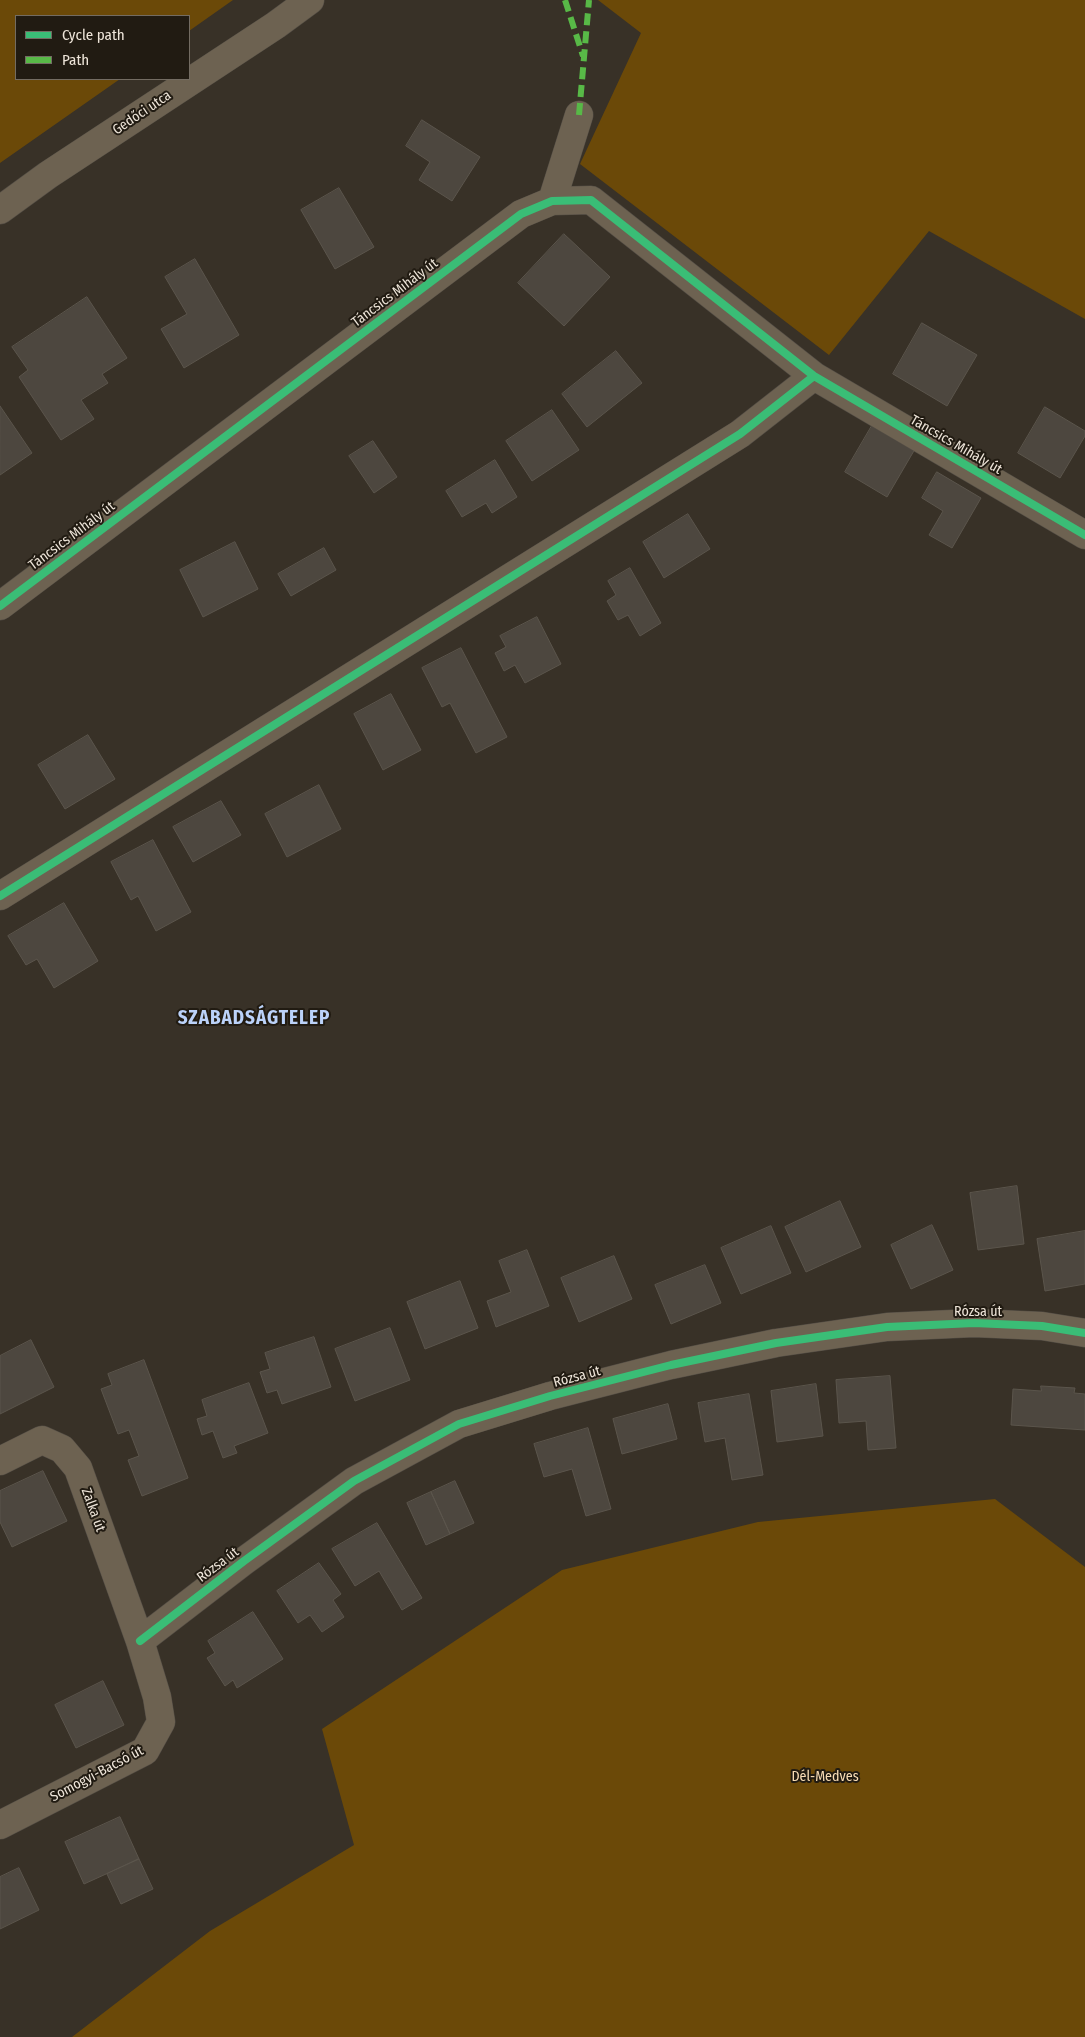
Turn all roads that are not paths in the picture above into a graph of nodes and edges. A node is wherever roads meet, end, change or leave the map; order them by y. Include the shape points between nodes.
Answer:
1 (310, 0) edge
2 (579, 115) dead end
3 (552, 201) junction
4 (0, 210) edge
5 (814, 376) junction
6 (1085, 535) edge
7 (0, 606) edge
8 (0, 896) edge
9 (1085, 1333) edge
10 (0, 1461) edge
11 (140, 1641) junction
12 (0, 1825) edge

1 - 4 street, Gedőci utca
2 - 3 street
3 - 5 street, Táncsics Mihály út via 591,200
3 - 7 street, Táncsics Mihály út via 521,214
5 - 6 street, Táncsics Mihály út
5 - 8 street via 740,434
9 - 11 street, Rózsa út via 1042,1326 974,1323 887,1327 776,1343 550,1396 459,1424 354,1481
10 - 11 street, Zalka út via 42,1440 62,1449 78,1468
11 - 12 street, Somogyi-Bacsó út via 157,1696 161,1722 146,1751

